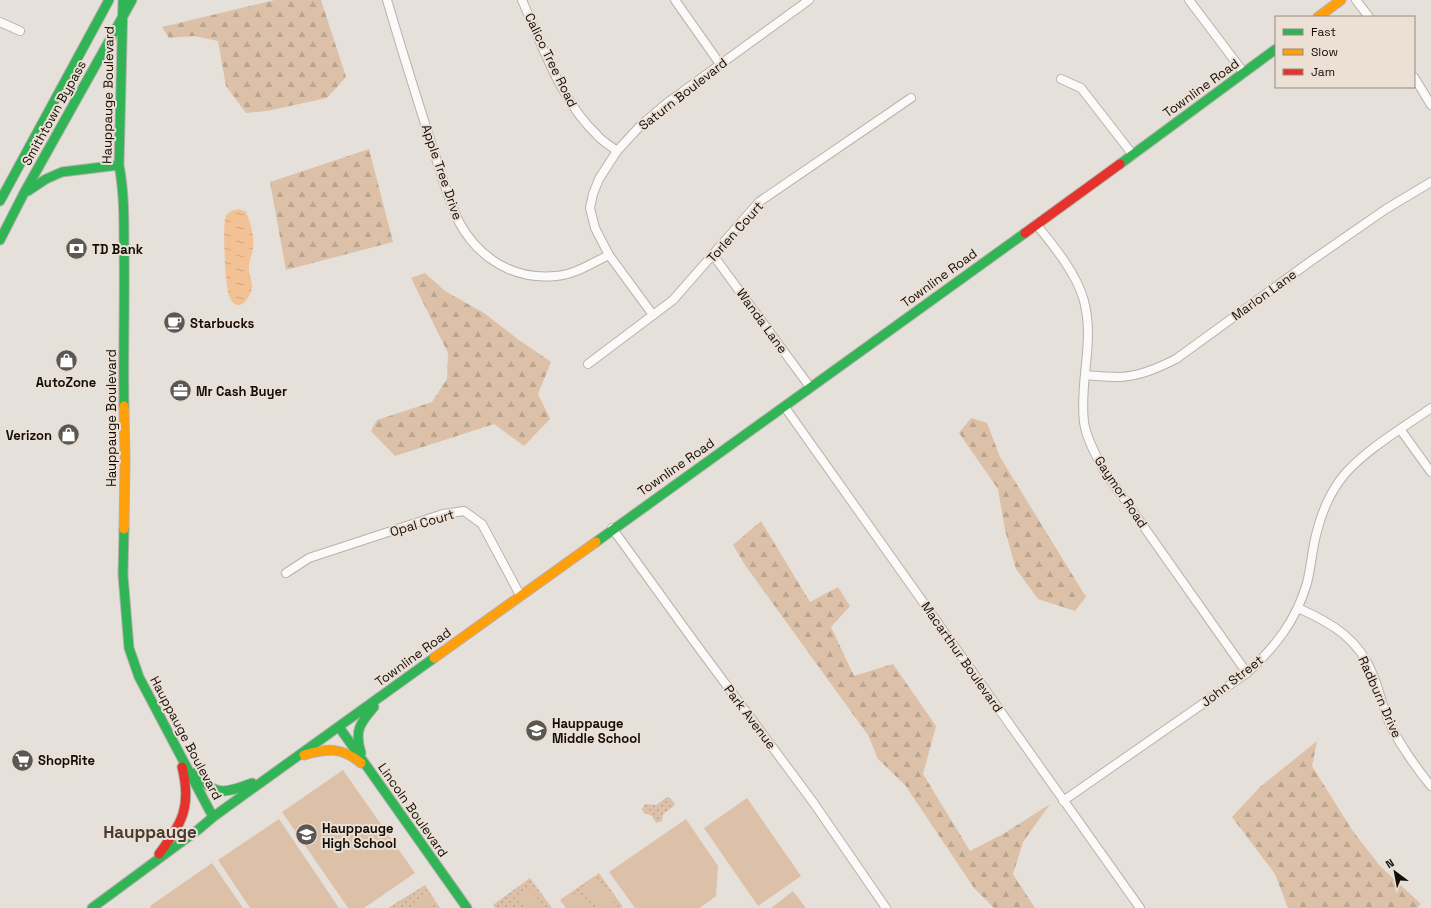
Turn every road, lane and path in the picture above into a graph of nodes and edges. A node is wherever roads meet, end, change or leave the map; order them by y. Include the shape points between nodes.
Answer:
1 (109, 0) edge
2 (123, 0) edge
3 (132, 0) edge
4 (387, 0) edge
5 (522, 0) edge
6 (675, 0) edge
7 (809, 0) edge
8 (1189, 0) edge
9 (1341, 0) edge
10 (1356, 0) edge
11 (1319, 16) edge
12 (1368, 16) edge
13 (122, 18) junction
14 (0, 22) edge
15 (20, 31) dead end
16 (1275, 50) edge
17 (720, 64) junction
18 (1244, 73) junction
19 (1060, 78) dead end
20 (1415, 79) edge
21 (911, 98) dead end
22 (1431, 105) edge
23 (617, 151) junction
24 (1132, 155) junction
25 (119, 165) junction
26 (1431, 182) edge
27 (24, 193) junction
28 (0, 201) edge
29 (1036, 224) junction
30 (0, 240) edge
31 (609, 254) junction
32 (713, 255) junction
33 (653, 315) junction
34 (588, 364) dead end
35 (1085, 375) junction
36 (810, 387) junction
37 (784, 406) junction
38 (1431, 408) edge
39 (1400, 429) junction
40 (1431, 472) edge
41 (612, 528) junction
42 (286, 573) dead end
43 (520, 595) junction
44 (1298, 608) junction
45 (1247, 673) junction
46 (383, 695) junction
47 (339, 727) junction
48 (179, 753) junction
49 (292, 760) junction
50 (370, 771) junction
51 (266, 778) junction
52 (1431, 786) edge
53 (1063, 801) junction
54 (213, 817) junction
55 (154, 862) junction
56 (92, 908) edge
57 (467, 908) edge
58 (886, 908) edge
59 (1140, 908) edge

1 - 28 main road, Smithtown Bypass
2 - 13 main road, Hauppauge Boulevard
3 - 13 main road, Smithtown Bypass
4 - 31 street, Apple Tree Drive via 446,189 458,222 472,242 485,256 509,270 534,276 558,276 583,268
5 - 23 street, Calico Tree Road via 575,110 598,136
6 - 17 street
7 - 17 street, Saturn Boulevard
8 - 18 street
9 - 11 main road
10 - 12 street
13 - 25 main road, Hauppauge Boulevard
13 - 27 main road, Smithtown Bypass
14 - 15 street
16 - 18 main road, Townline Road
17 - 23 street, Saturn Boulevard via 667,103 641,125
18 - 24 main road, Townline Road
19 - 24 street via 1081,88
20 - 22 street
21 - 32 street, Torlen Court via 759,202
23 - 31 street, Saturn Boulevard via 599,179 590,208 595,228
24 - 29 main road, Townline Road
25 - 27 main road via 62,172
25 - 48 main road, Hauppauge Boulevard via 123,187 125,291 123,575 129,648 139,677
26 - 35 street, Marlon Lane via 1380,214 1176,359 1138,374 1120,377
27 - 30 main road, Smithtown Bypass
29 - 35 street, Gaymor Road via 1073,276 1084,299 1088,323
29 - 36 main road, Townline Road
31 - 33 street, Saturn Boulevard
32 - 33 street, Torlen Court via 673,300
32 - 36 street, Wanda Lane
33 - 34 street, Torlen Court
35 - 45 street, Gaymor Road via 1084,423 1092,449 1103,469
36 - 37 main road, Townline Road
37 - 41 main road, Townline Road
37 - 53 street, Macarthur Boulevard
38 - 39 street, John Street
39 - 40 street
39 - 44 street, John Street via 1362,458 1344,476 1332,495 1321,515 1307,584
41 - 43 main road, Townline Road
41 - 58 street, Park Avenue via 813,802
42 - 43 street, Opal Court via 309,558 443,514 464,511 482,524
43 - 46 main road, Townline Road
44 - 45 street, John Street via 1278,640
44 - 52 street, Radburn Drive via 1322,618 1353,642 1373,674 1389,722
45 - 53 street, John Street
46 - 47 main road, Townline Road
46 - 50 main road via 356,732 357,744
47 - 49 main road, Townline Road
47 - 50 main road, Lincoln Boulevard
48 - 51 main road via 203,784 216,791 226,792
48 - 54 main road, Hauppauge Boulevard
48 - 55 main road via 186,794 183,815
49 - 50 main road via 314,752 338,750 358,760
49 - 51 main road, Townline Road
50 - 57 main road, Lincoln Boulevard
51 - 54 main road, Townline Road
53 - 59 street, Macarthur Boulevard
54 - 55 main road, Townline Road
55 - 56 main road, Townline Road

